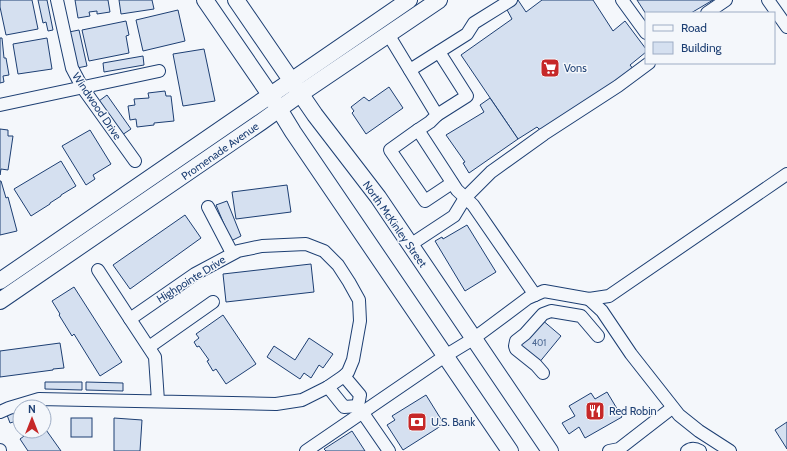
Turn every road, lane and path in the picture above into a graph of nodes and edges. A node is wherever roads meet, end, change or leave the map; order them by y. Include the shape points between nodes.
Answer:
1 (58, 0) edge
2 (206, 0) edge
3 (236, 0) edge
4 (409, 0) edge
5 (439, 0) edge
6 (511, 0) edge
7 (622, 0) edge
8 (726, 0) edge
9 (768, 0) edge
10 (708, 12) edge
11 (787, 27) edge
12 (645, 33) edge
13 (388, 34) junction
14 (439, 52) junction
15 (648, 64) edge
16 (410, 70) junction
17 (159, 71) dead end
18 (291, 80) junction
19 (82, 87) junction
20 (300, 94) junction
21 (271, 96) junction
22 (0, 105) edge
23 (279, 110) junction
24 (437, 115) junction
25 (418, 130) junction
26 (134, 161) dead end
27 (787, 174) edge
28 (452, 183) junction
29 (465, 198) junction
30 (208, 206) dead end
31 (410, 245) junction
32 (232, 253) junction
33 (98, 270) dead end
34 (0, 281) edge
35 (535, 295) junction
36 (589, 299) junction
37 (0, 301) edge
38 (214, 302) dead end
39 (130, 319) junction
40 (598, 336) dead end
41 (473, 339) junction
42 (149, 347) junction
43 (445, 356) junction
44 (543, 373) dead end
45 (344, 376) junction
46 (328, 387) junction
47 (158, 401) junction
48 (672, 408) junction
49 (360, 409) junction
50 (0, 412) edge
51 (306, 451) edge
52 (389, 451) edge
53 (510, 451) edge
54 (550, 451) edge
55 (609, 451) edge
56 (687, 451) edge
57 (700, 451) edge
58 (730, 451) edge

1 - 19 street, Windwood Drive via 72,68
2 - 21 main road
3 - 18 main road, North McKinley Street
4 - 18 main road, Promenade Avenue
5 - 13 main road, Promenade Avenue
6 - 14 street via 474,23 467,34
7 - 12 street
8 - 10 street
9 - 11 street
13 - 16 street
13 - 20 main road, Promenade Avenue
14 - 16 street
14 - 24 street via 467,96
15 - 29 street via 491,172
16 - 24 street
17 - 19 street
18 - 20 main road, North McKinley Street
18 - 21 main road, Promenade Avenue
19 - 22 street
19 - 26 street, Windwood Drive
20 - 23 main road, Promenade Avenue
20 - 31 main road, North McKinley Street
21 - 23 main road
21 - 34 main road, Promenade Avenue
23 - 37 main road, Promenade Avenue
23 - 43 main road
24 - 25 street
25 - 28 street
25 - 28 street via 390,150 425,201
27 - 36 street via 609,296
28 - 29 street
29 - 31 street via 454,216
29 - 35 street via 473,205
30 - 32 street
31 - 41 main road, North McKinley Street
32 - 39 street, Highpointe Drive via 195,274
32 - 45 street, Highpointe Drive via 262,246 306,244 324,251 338,265 359,300 360,321 353,360
33 - 39 street
35 - 36 street via 544,291
35 - 41 street
36 - 48 street via 602,311 630,354
38 - 42 street
39 - 42 street
40 - 44 street via 581,316 551,311 543,314 516,341 515,346
41 - 43 street
41 - 54 main road, North McKinley Street
42 - 47 street via 155,357
43 - 49 street
43 - 53 main road
45 - 46 street, Highpointe Drive
45 - 49 street via 360,395
46 - 47 street, Highpointe Drive via 302,400 276,404
46 - 49 street via 344,407
47 - 50 street, Highpointe Drive via 39,399
48 - 55 street via 619,449
48 - 58 street via 699,431
49 - 51 street
49 - 52 street
56 - 57 street via 691,448

